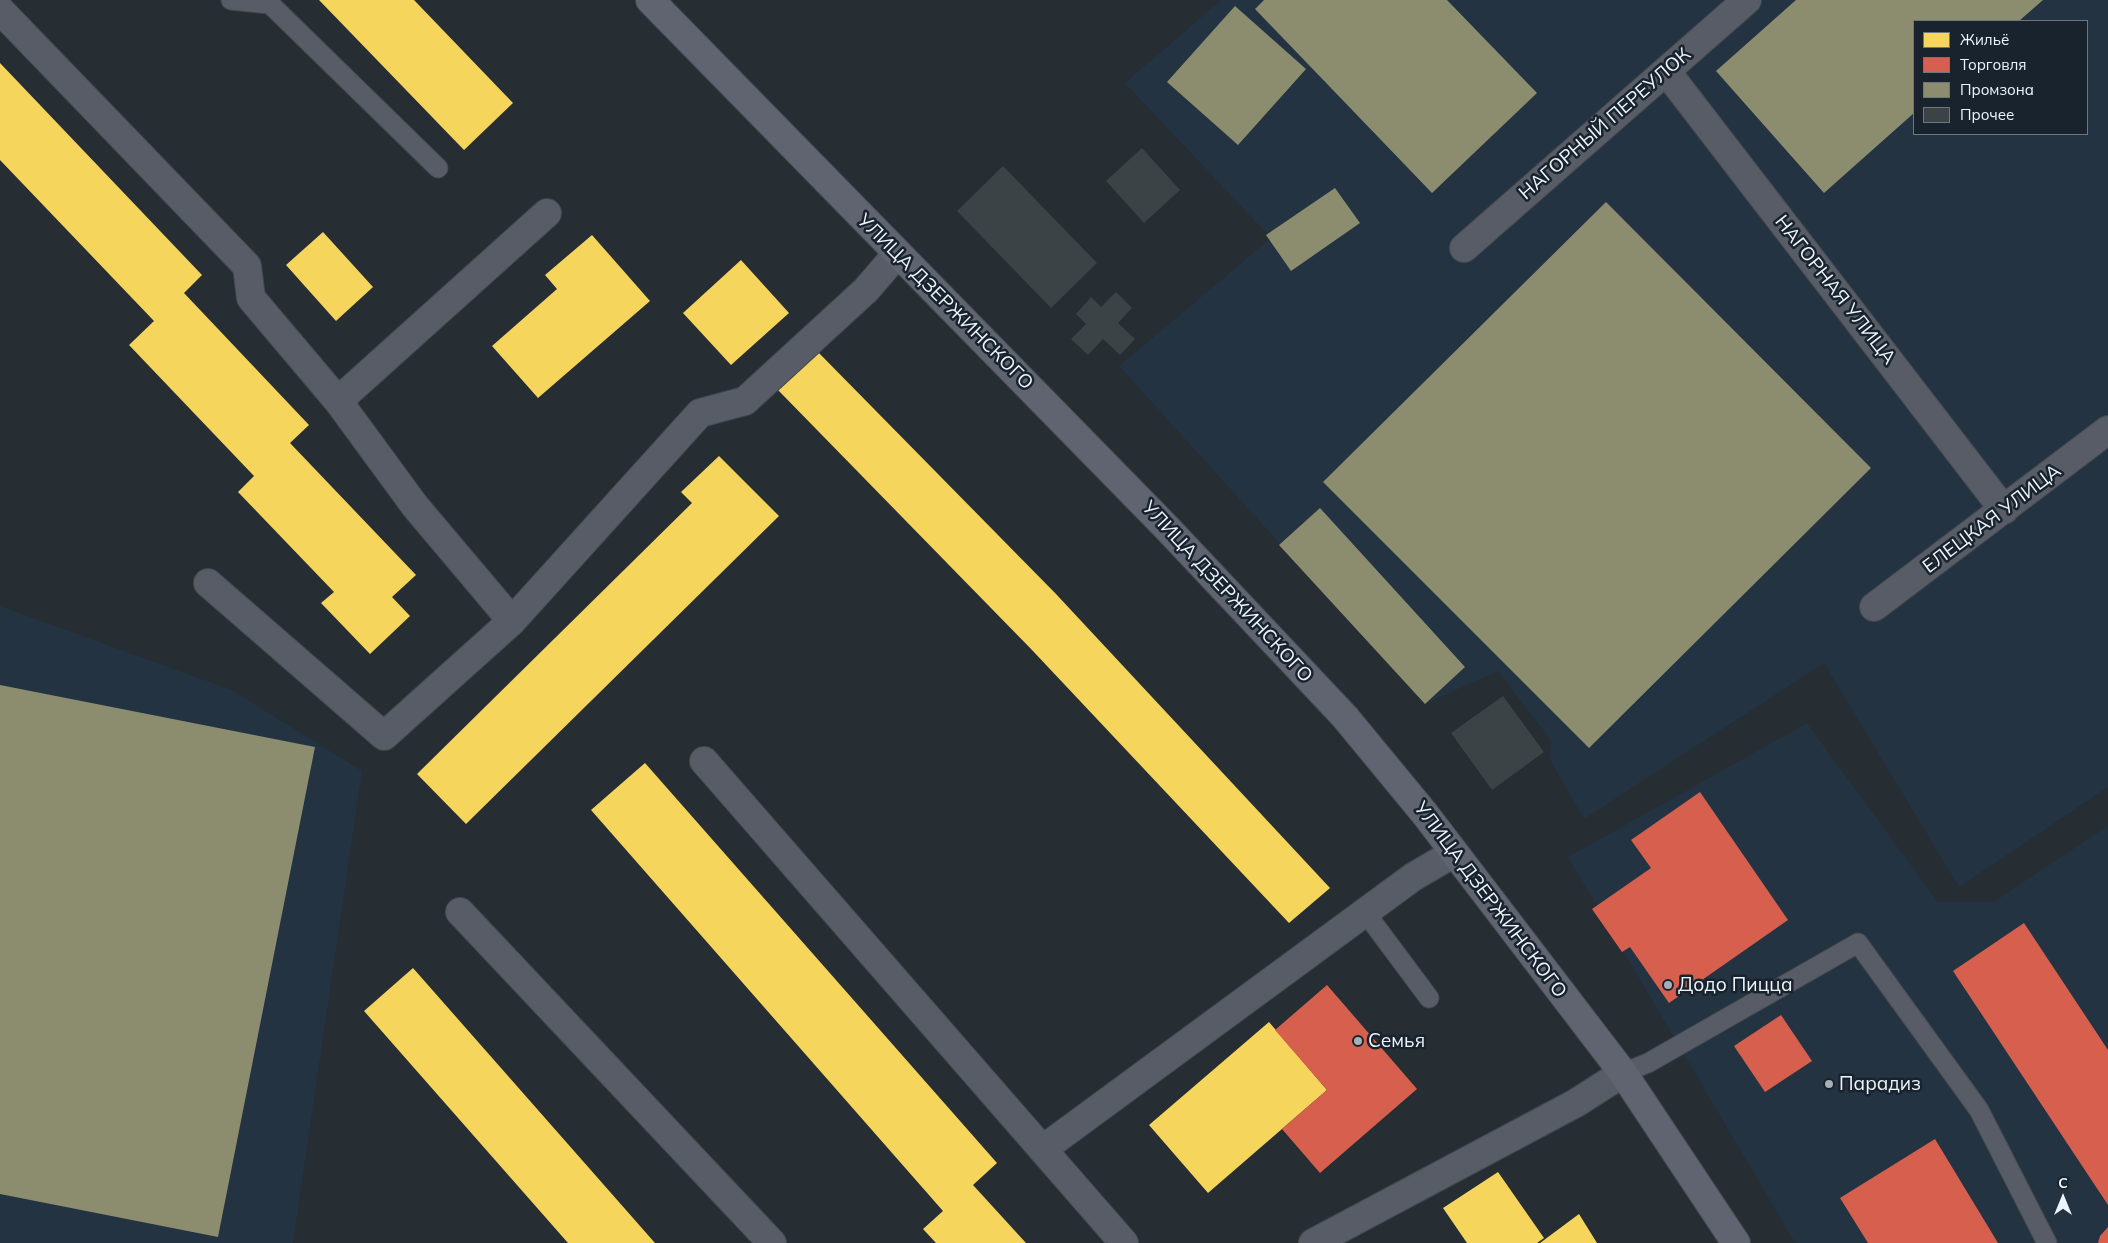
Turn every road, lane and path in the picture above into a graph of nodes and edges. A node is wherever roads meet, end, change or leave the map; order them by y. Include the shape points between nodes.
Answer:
1 (231, 0) edge
2 (650, 0) edge
3 (1747, 0) edge
4 (0, 10) edge
5 (1666, 71) junction
6 (438, 168) dead end
7 (547, 213) dead end
8 (1464, 248) dead end
9 (897, 254) junction
10 (338, 401) junction
11 (2108, 430) edge
12 (2004, 510) junction
13 (208, 583) dead end
14 (1874, 607) dead end
15 (512, 621) junction
16 (704, 761) dead end
17 (1454, 854) junction
18 (460, 912) dead end
19 (1365, 912) junction
20 (1428, 998) dead end
21 (1623, 1073) junction
22 (1043, 1149) junction
23 (772, 1243) edge
24 (1124, 1243) edge
25 (1313, 1243) edge
26 (1736, 1243) edge
27 (2047, 1243) edge

1 - 6 lane via 270,4
2 - 9 main road, УЛИЦА ДЗЕРЖИНСКОГО
3 - 5 street, НАГОРНЫЙ ПЕРЕУЛОК
4 - 10 street via 247,266 251,298
5 - 8 street, НАГОРНЫЙ ПЕРЕУЛОК
5 - 12 street, НАГОРНАЯ УЛИЦА
7 - 10 street
9 - 15 street via 866,290 745,401 700,413
9 - 17 main road, УЛИЦА ДЗЕРЖИНСКОГО via 1167,528 1345,716
10 - 15 street via 414,506
11 - 12 street, ЕЛЕЦКАЯ УЛИЦА
12 - 14 street, ЕЛЕЦКАЯ УЛИЦА
13 - 15 street via 384,736
16 - 22 street
17 - 19 street via 1413,877
17 - 21 main road, УЛИЦА ДЗЕРЖИНСКОГО
18 - 23 street
19 - 20 lane
19 - 22 street
21 - 25 street via 1576,1103
21 - 26 main road, УЛИЦА ДЗЕРЖИНСКОГО
21 - 27 lane via 1648,1063 1858,943 1979,1110
22 - 24 street

